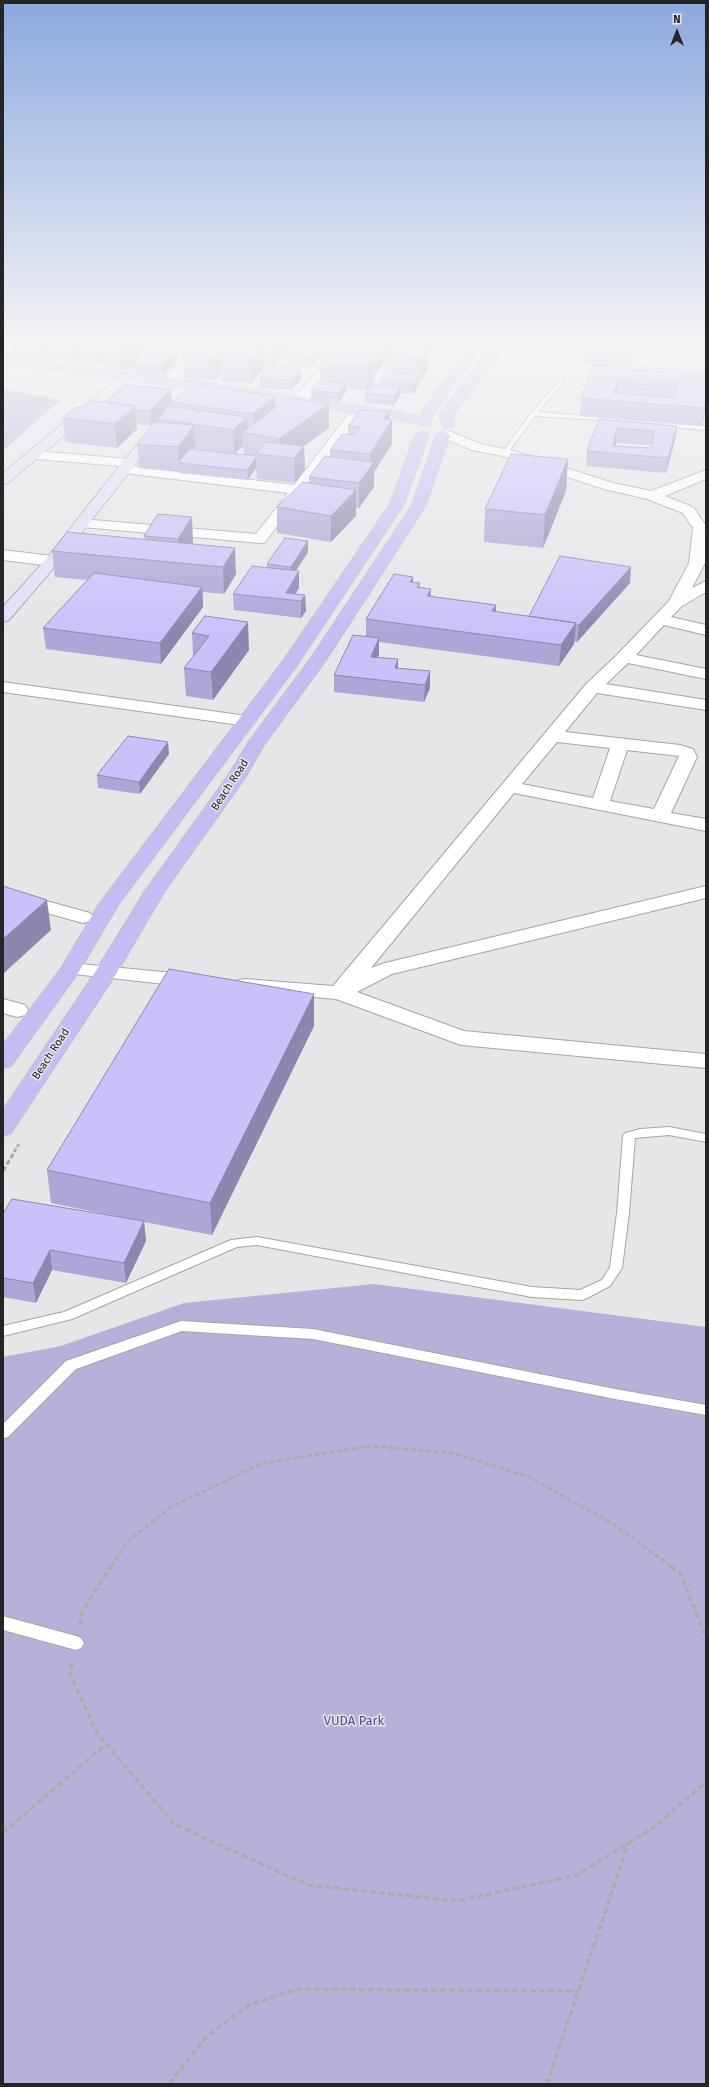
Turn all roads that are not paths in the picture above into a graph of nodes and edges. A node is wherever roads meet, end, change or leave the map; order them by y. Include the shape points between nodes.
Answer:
1 (53, 439) edge
2 (150, 439) edge
3 (337, 439) edge
4 (416, 439) edge
5 (443, 439) edge
6 (464, 439) edge
7 (515, 439) edge
8 (505, 453) junction
9 (36, 454) junction
10 (127, 466) junction
11 (706, 474) edge
12 (3, 480) edge
13 (298, 490) junction
14 (652, 496) junction
15 (697, 511) edge
16 (82, 523) junction
17 (3, 555) edge
18 (52, 561) junction
19 (706, 586) edge
20 (706, 598) edge
21 (683, 599) junction
22 (3, 617) edge
23 (659, 619) junction
24 (706, 630) edge
25 (624, 657) junction
26 (706, 674) edge
27 (3, 687) edge
28 (593, 687) junction
29 (706, 705) edge
30 (247, 721) junction
31 (552, 736) junction
32 (620, 744) junction
33 (510, 787) junction
34 (600, 804) junction
35 (660, 816) junction
36 (706, 824) edge
37 (703, 894) edge
38 (3, 895) edge
39 (83, 917) dead end
40 (71, 969) junction
41 (105, 974) junction
42 (339, 993) junction
43 (3, 1061) edge
44 (706, 1061) edge
45 (3, 1128) edge
46 (706, 1138) edge
47 (3, 1331) edge
48 (706, 1410) edge
49 (3, 1433) edge
50 (3, 1623) edge
51 (76, 1643) road end

1 - 9 street
2 - 10 street
3 - 13 street
4 - 30 main road, Beach Road via 397,504 289,664
5 - 41 main road, Beach Road via 419,505 318,660 256,744 236,778 155,891
6 - 8 street via 477,447
7 - 8 lane
8 - 14 street via 609,486
9 - 10 street
9 - 12 street
10 - 13 street
10 - 16 street
11 - 14 street
13 - 16 street via 260,539
14 - 15 street
15 - 21 street via 700,528 697,563
16 - 18 street
17 - 18 street
18 - 22 street
19 - 21 street
20 - 21 street
21 - 23 street
23 - 24 street
23 - 25 street
25 - 26 street
25 - 28 street
27 - 30 street
28 - 29 street
28 - 31 street
30 - 40 main road, Beach Road via 109,904
31 - 32 street
31 - 33 street
32 - 34 street
32 - 35 street via 680,750 687,753 688,757
33 - 34 street
33 - 42 street
34 - 35 street
35 - 36 street
37 - 42 street via 385,969
38 - 39 street
40 - 41 street
40 - 43 main road, Beach Road
41 - 42 street
41 - 45 main road, Beach Road
42 - 44 street via 461,1038
46 - 47 lane via 669,1131 629,1136 616,1268 606,1283 582,1295 532,1292 257,1241 236,1243 67,1316
48 - 49 lane via 607,1393 313,1334 181,1326 71,1365
50 - 51 lane

